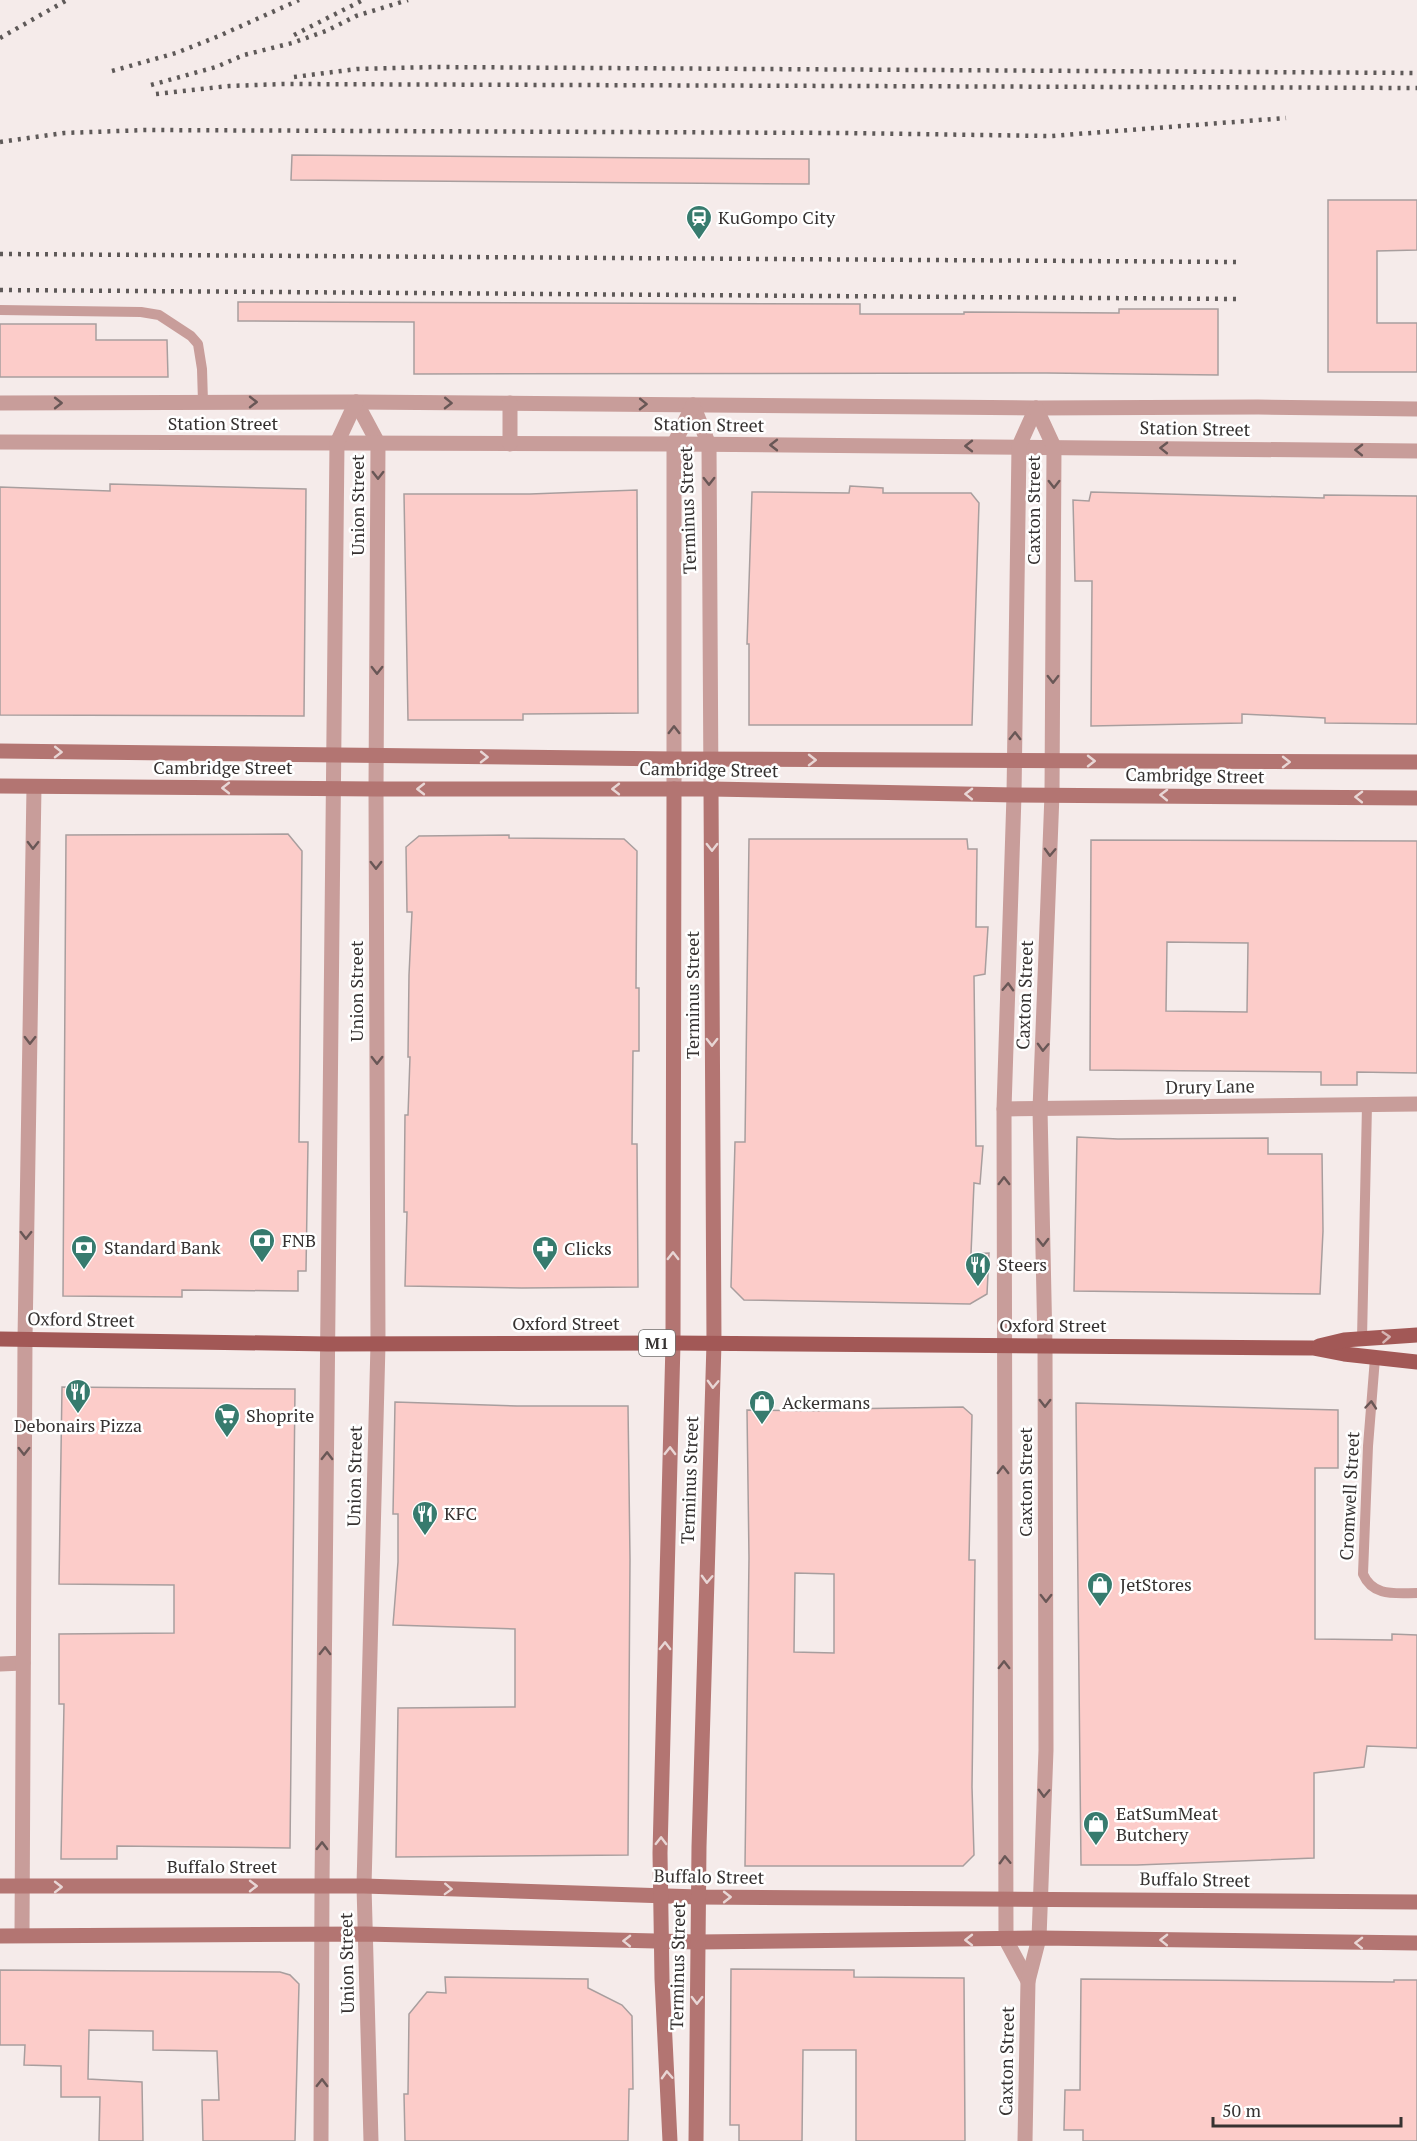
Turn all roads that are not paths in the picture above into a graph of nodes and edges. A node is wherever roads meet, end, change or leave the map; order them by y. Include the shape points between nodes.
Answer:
1 (0, 310) edge
2 (202, 402) junction
3 (356, 402) junction
4 (0, 403) edge
5 (510, 403) junction
6 (693, 405) junction
7 (1036, 408) junction
8 (1417, 409) edge
9 (0, 442) edge
10 (337, 443) junction
11 (378, 443) junction
12 (510, 444) junction
13 (674, 444) junction
14 (709, 445) junction
15 (1019, 446) junction
16 (1054, 447) junction
17 (1417, 451) edge
18 (0, 751) edge
19 (376, 755) junction
20 (334, 756) junction
21 (674, 759) junction
22 (711, 760) junction
23 (1015, 760) junction
24 (1052, 761) junction
25 (1417, 762) edge
26 (0, 786) edge
27 (34, 787) junction
28 (334, 788) junction
29 (376, 789) junction
30 (674, 789) junction
31 (711, 789) junction
32 (1052, 794) junction
33 (1014, 795) junction
34 (1417, 798) edge
35 (1417, 1104) edge
36 (1367, 1105) junction
37 (1004, 1109) junction
38 (1040, 1109) junction
39 (1417, 1335) edge
40 (0, 1339) edge
41 (25, 1339) junction
42 (1362, 1339) junction
43 (673, 1342) junction
44 (714, 1343) junction
45 (328, 1344) junction
46 (378, 1344) junction
47 (1004, 1345) junction
48 (1045, 1345) junction
49 (1313, 1348) junction
50 (1375, 1358) junction
51 (1417, 1362) edge
52 (1417, 1593) edge
53 (23, 1663) junction
54 (0, 1664) edge
55 (0, 1886) edge
56 (322, 1886) junction
57 (364, 1886) junction
58 (22, 1888) junction
59 (662, 1896) junction
60 (698, 1897) junction
61 (1006, 1898) junction
62 (1041, 1898) junction
63 (1417, 1902) edge
64 (365, 1934) junction
65 (22, 1935) junction
66 (323, 1935) junction
67 (0, 1936) edge
68 (1039, 1938) junction
69 (1006, 1940) junction
70 (663, 1942) junction
71 (698, 1942) junction
72 (1417, 1943) edge
73 (1028, 1981) junction
74 (321, 2141) edge
75 (371, 2141) edge
76 (670, 2141) edge
77 (696, 2141) edge
78 (1025, 2141) edge

1 - 2 lane via 159,315 198,344
2 -> 3 street, Station Street
4 -> 2 street, Station Street
3 -> 5 street, Station Street
3 - 10 street, Union Street
3 - 11 street, Union Street
5 -> 6 street, Station Street
5 - 12 street
6 - 7 street, Station Street
6 - 13 street, Terminus Street
6 - 14 street, Terminus Street
7 - 8 street, Station Street
7 - 15 street, Caxton Street
7 - 16 street, Caxton Street
9 - 10 street, Station Street
10 - 11 street, Station Street
10 - 20 street, Union Street
11 - 12 street, Station Street
11 -> 19 street, Union Street
12 - 13 street, Station Street
13 - 14 street, Station Street
21 -> 13 street, Terminus Street
15 -> 14 street, Station Street
14 -> 22 street, Terminus Street
15 - 16 street, Station Street
23 -> 15 street, Caxton Street
17 -> 16 street, Station Street
16 -> 24 street, Caxton Street
18 -> 20 street, Cambridge Street
19 - 20 street, Cambridge Street
19 -> 21 street, Cambridge Street
19 - 29 street, Union Street
20 - 28 street, Union Street
21 - 22 street, Cambridge Street
21 - 30 street, Terminus Street
22 -> 23 street, Cambridge Street
22 - 31 street, Terminus Street
23 - 24 street, Cambridge Street
23 - 33 street, Caxton Street
24 -> 25 street, Cambridge Street
24 - 32 street, Caxton Street
26 - 27 street, Cambridge Street
28 -> 27 street, Cambridge Street
27 -> 41 street
28 - 29 street, Cambridge Street
28 - 45 street, Union Street
30 -> 29 street, Cambridge Street
29 -> 46 street, Union Street
30 - 31 street, Cambridge Street
43 -> 30 street, Terminus Street
33 -> 31 street, Cambridge Street
31 -> 44 street, Terminus Street
32 - 33 street, Cambridge Street
34 -> 32 street, Cambridge Street
32 -> 38 street, Caxton Street
37 -> 33 street, Caxton Street
35 - 36 street, Drury Lane
36 - 38 street, Drury Lane
36 - 42 lane
37 - 38 street, Drury Lane
47 -> 37 street, Caxton Street
38 -> 48 street, Caxton Street
42 -> 39 main road, Oxford Street
40 - 41 main road, Oxford Street / M1
41 - 45 main road, Oxford Street / M1
41 -> 53 street
42 - 49 main road, Oxford Street
43 - 44 main road, Oxford Street / M1
43 - 46 main road, Oxford Street / M1
59 -> 43 street, Terminus Street
44 - 47 main road, Oxford Street / M1
44 -> 60 street, Terminus Street
45 - 46 main road, Oxford Street / M1
56 -> 45 street, Union Street
46 - 57 street, Union Street
47 - 48 main road, Oxford Street / M1
61 -> 47 street, Caxton Street
48 - 49 main road, Oxford Street / M1
48 -> 62 street, Caxton Street via 1046,1750
49 - 50 main road, Oxford Street
50 - 51 main road, Oxford Street
52 -> 50 lane, Cromwell Street via 1377,1590 1367,1585 1362,1574
53 - 54 street
53 - 58 street
55 - 58 street, Buffalo Street
56 - 57 street, Buffalo Street
58 -> 56 street, Buffalo Street
56 - 66 street, Union Street
57 -> 59 street, Buffalo Street
57 - 64 street, Union Street
58 - 65 street
59 - 60 street, Buffalo Street
59 - 70 street, Terminus Street
60 -> 61 street, Buffalo Street
60 - 71 street, Terminus Street
61 - 62 street, Buffalo Street
61 - 69 street, Caxton Street
62 - 63 street, Buffalo Street
62 - 68 street, Caxton Street
64 - 66 street
70 -> 64 street
64 - 75 street, Union Street
65 - 66 street
65 - 67 street
74 -> 66 street, Union Street
68 - 69 street
72 -> 68 street
68 - 73 street, Caxton Street
69 -> 71 street
69 - 73 street, Caxton Street
70 - 71 street
76 -> 70 street, Terminus Street
71 -> 77 street, Terminus Street
73 - 78 street, Caxton Street

